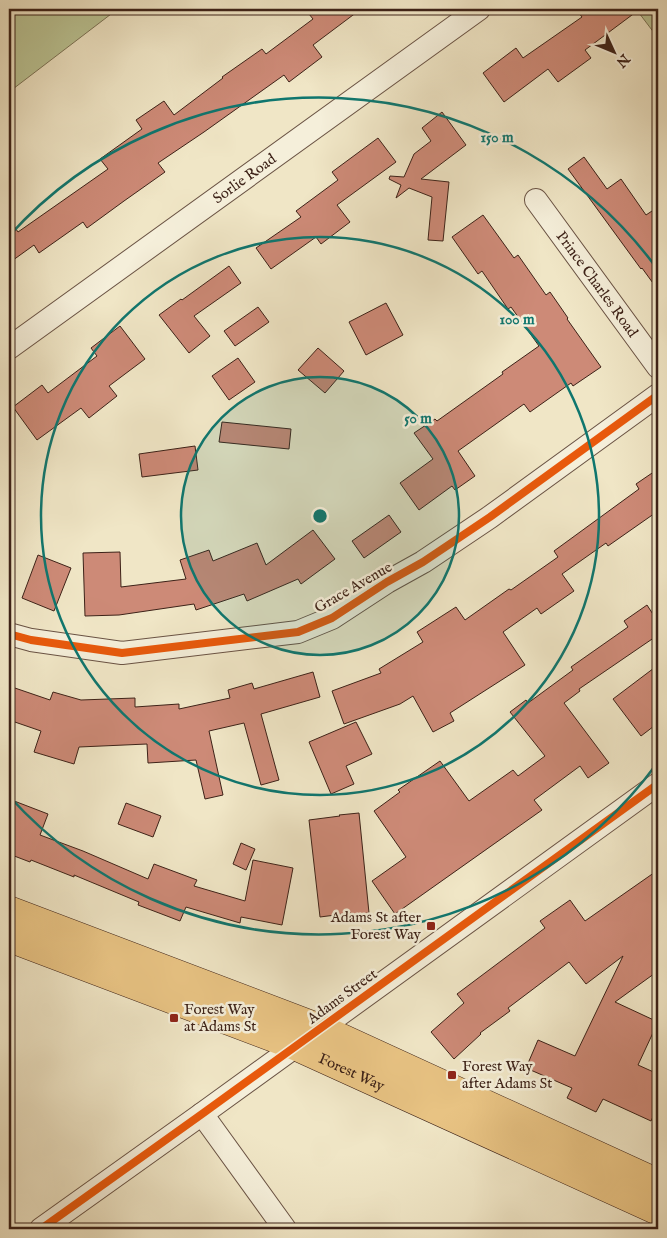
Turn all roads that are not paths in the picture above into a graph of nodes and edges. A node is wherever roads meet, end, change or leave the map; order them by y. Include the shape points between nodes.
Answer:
1 (479, 9) edge
2 (536, 200) dead end
3 (9, 348) edge
4 (658, 367) edge
5 (658, 395) edge
6 (9, 634) edge
7 (658, 784) edge
8 (9, 910) edge
9 (9, 938) edge
10 (320, 1028) junction
11 (296, 1046) junction
12 (202, 1114) junction
13 (658, 1183) edge
14 (658, 1211) edge
15 (41, 1229) edge
16 (285, 1229) edge

1 - 3 street, Sorlie Road
2 - 4 street, Prince Charles Road
5 - 6 street, Grace Avenue via 430,557 332,618 298,632 122,653
7 - 10 street, Adams Street
8 - 10 main road, Forest Way
9 - 11 main road, Forest Way
10 - 11 street, Adams Street
10 - 13 main road, Forest Way
11 - 12 street, Adams Street
11 - 14 main road, Forest Way
12 - 15 street, Adams Street
12 - 16 street

